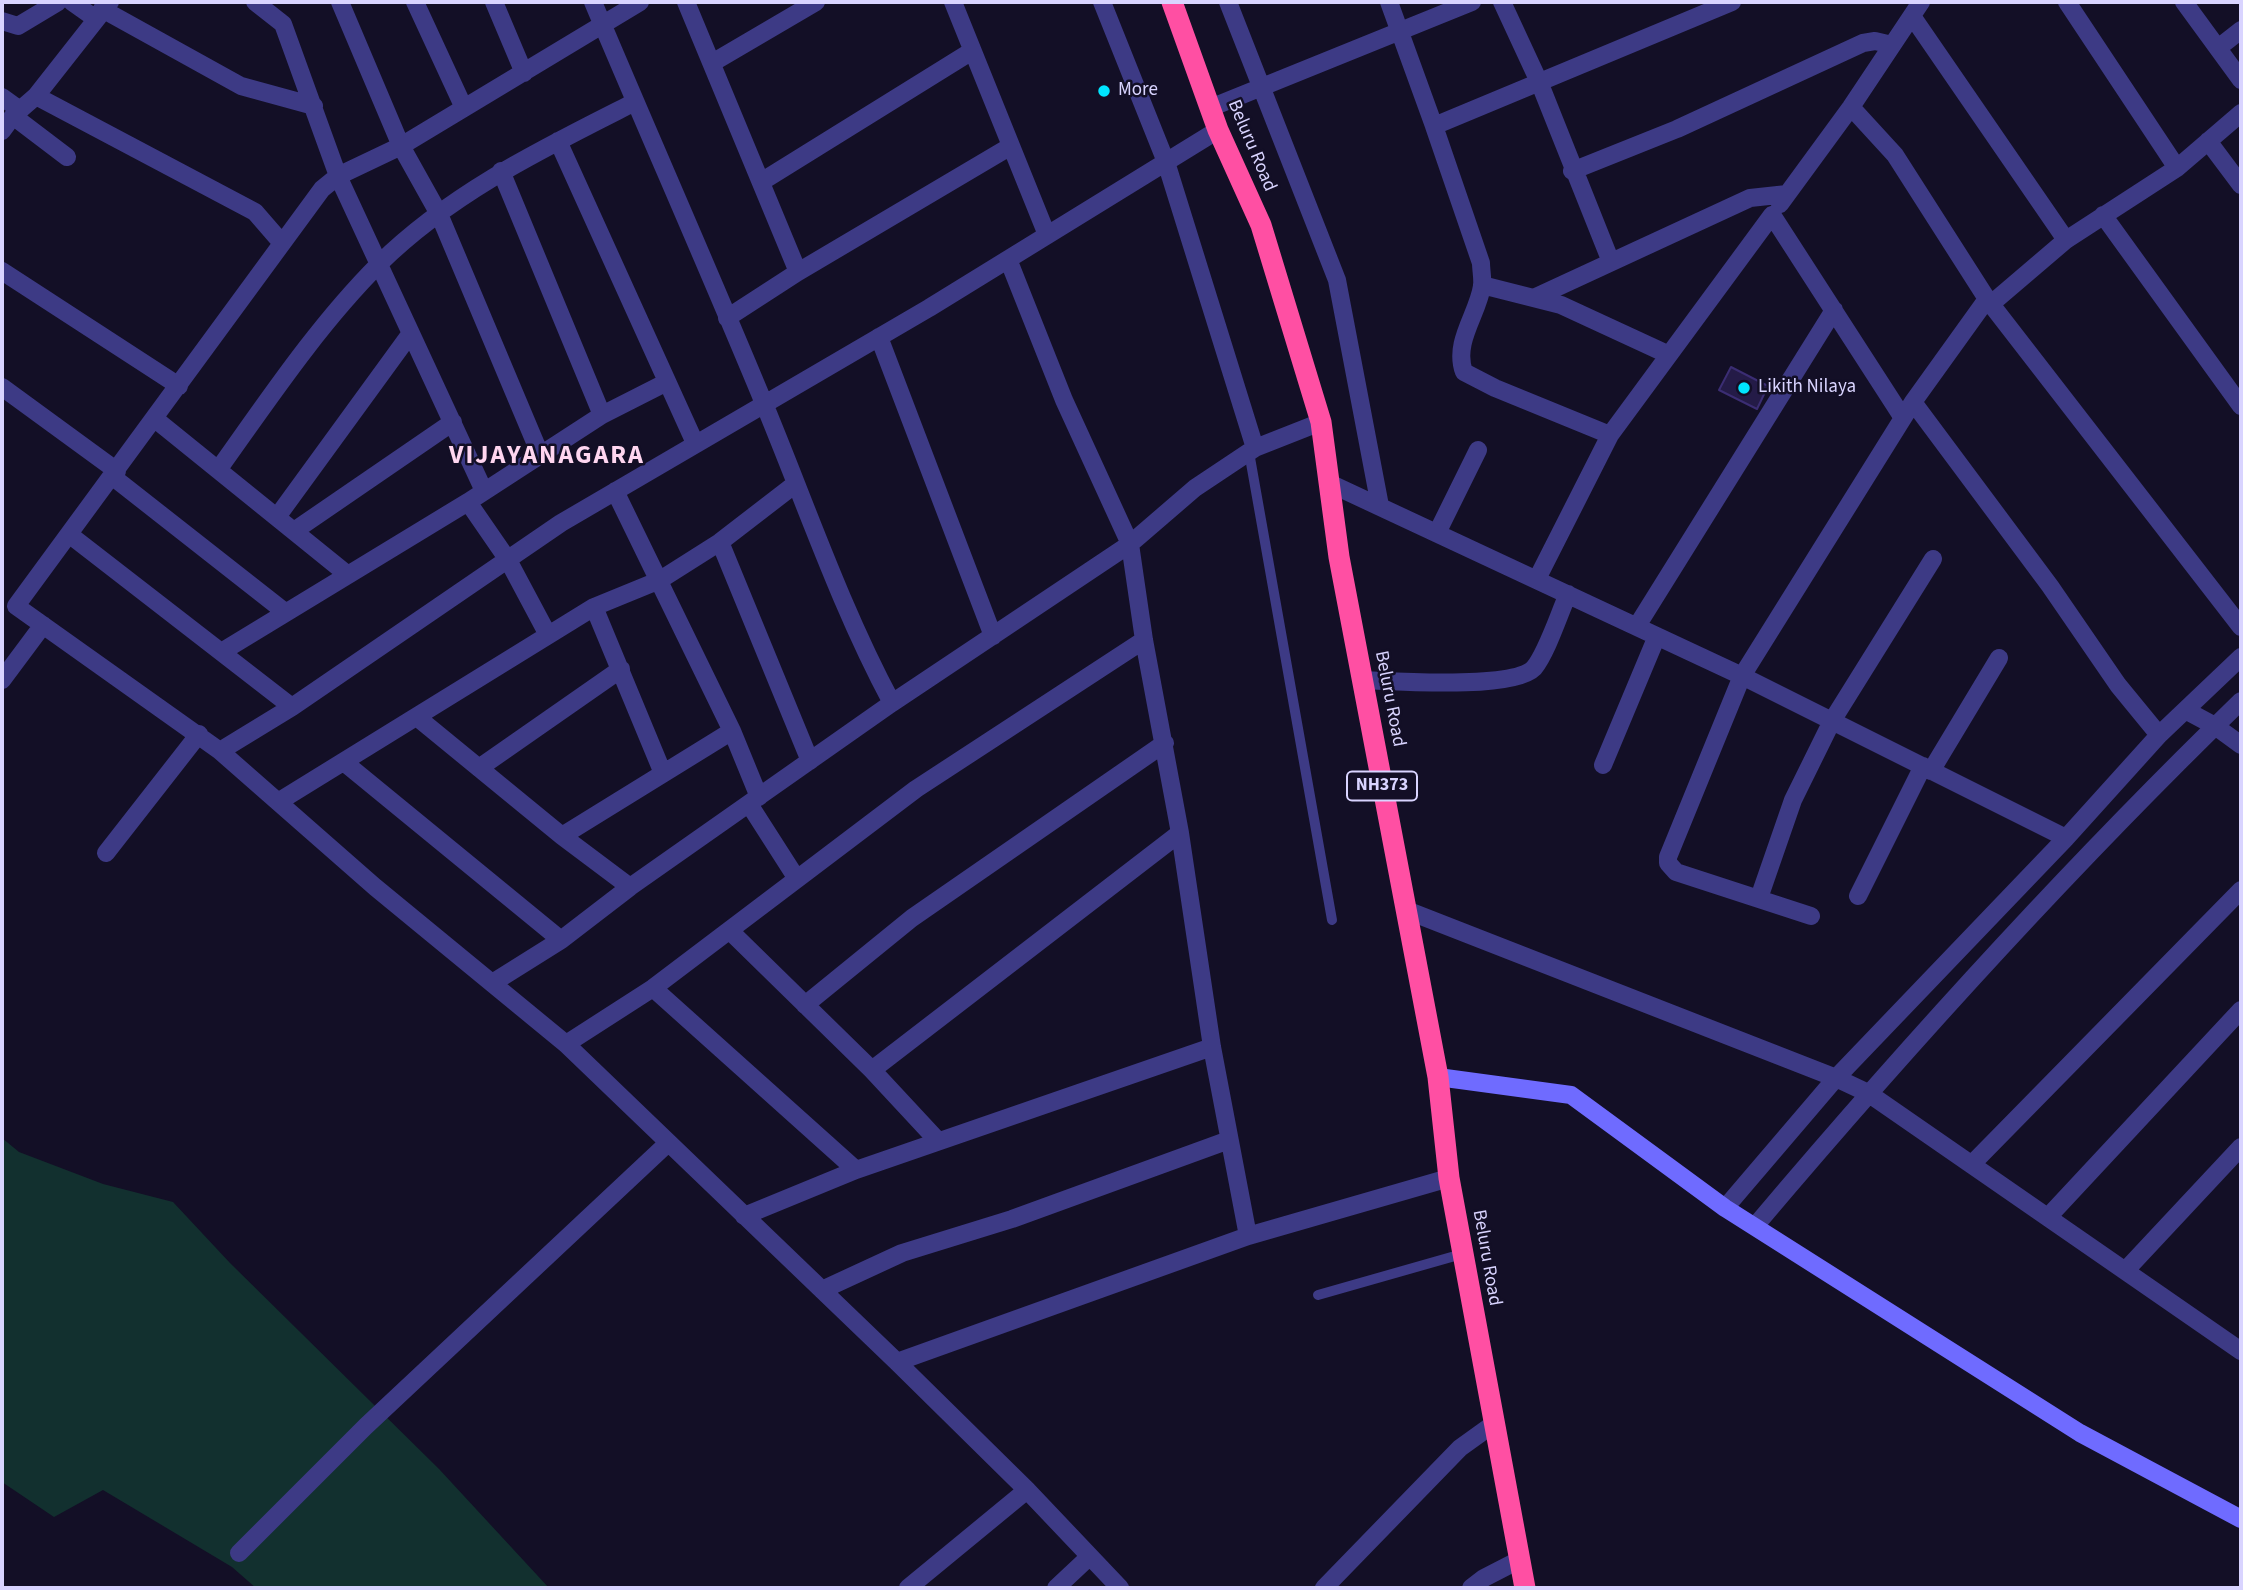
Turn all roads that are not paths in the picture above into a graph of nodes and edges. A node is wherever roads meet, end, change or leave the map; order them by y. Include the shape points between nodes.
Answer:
1 (58, 2) edge
2 (72, 2) edge
3 (255, 2) edge
4 (340, 2) edge
5 (415, 2) edge
6 (494, 2) edge
7 (593, 2) edge
8 (640, 2) edge
9 (686, 2) edge
10 (816, 2) edge
11 (953, 2) edge
12 (1102, 2) edge
13 (1172, 2) edge
14 (1228, 2) edge
15 (1389, 2) edge
16 (1472, 2) edge
17 (1502, 2) edge
18 (1732, 2) edge
19 (2067, 2) edge
20 (2184, 2) edge
21 (1917, 9) edge
22 (103, 10) edge
23 (2, 21) edge
24 (603, 26) junction
25 (2241, 30) edge
26 (1402, 31) junction
27 (1892, 45) junction
28 (2218, 48) junction
29 (972, 51) junction
30 (712, 63) junction
31 (524, 73) junction
32 (2241, 80) edge
33 (1540, 84) junction
34 (1263, 86) junction
35 (36, 96) junction
36 (2, 97) edge
37 (635, 102) junction
38 (314, 106) junction
39 (1852, 107) junction
40 (464, 108) junction
41 (1210, 108) junction
42 (17, 113) junction
43 (2241, 113) edge
44 (1434, 126) junction
45 (1218, 130) junction
46 (2, 131) edge
47 (558, 141) junction
48 (2208, 141) junction
49 (401, 146) junction
50 (1011, 146) junction
51 (67, 157) dead end
52 (1166, 162) junction
53 (2177, 168) junction
54 (501, 170) junction
55 (1573, 171) junction
56 (338, 176) junction
57 (761, 182) junction
58 (2241, 185) edge
59 (1787, 194) junction
60 (439, 214) junction
61 (1772, 215) junction
62 (2103, 215) junction
63 (1047, 235) junction
64 (2066, 240) junction
65 (281, 242) junction
66 (1008, 259) junction
67 (1611, 262) junction
68 (380, 264) junction
69 (2, 271) edge
70 (798, 272) junction
71 (1482, 285) junction
72 (1536, 297) junction
73 (1989, 302) junction
74 (1834, 310) junction
75 (727, 318) junction
76 (411, 332) junction
77 (879, 337) junction
78 (1667, 354) junction
79 (667, 382) junction
80 (179, 386) junction
81 (2, 387) edge
82 (764, 402) junction
83 (1913, 402) junction
84 (2241, 406) edge
85 (602, 415) junction
86 (1903, 418) junction
87 (155, 419) junction
88 (453, 422) junction
89 (1321, 422) junction
90 (1610, 435) junction
91 (695, 443) junction
92 (1252, 450) junction
93 (1478, 450) dead end
94 (540, 454) junction
95 (218, 470) junction
96 (115, 474) junction
97 (1329, 483) junction
98 (794, 485) junction
99 (485, 491) junction
100 (615, 491) junction
101 (468, 502) junction
102 (1380, 506) junction
103 (276, 517) junction
104 (294, 531) junction
105 (1437, 533) junction
106 (69, 535) junction
107 (720, 541) junction
108 (1130, 544) junction
109 (508, 559) junction
110 (1933, 559) dead end
111 (348, 575) junction
112 (1537, 579) junction
113 (660, 580) junction
114 (1568, 594) junction
115 (2, 595) edge
116 (16, 606) junction
117 (594, 607) junction
118 (285, 612) junction
119 (43, 625) junction
120 (1637, 626) junction
121 (2241, 627) edge
122 (548, 635) junction
123 (993, 636) junction
124 (1657, 636) junction
125 (1144, 640) junction
126 (223, 651) junction
127 (2241, 657) edge
128 (1999, 658) dead end
129 (621, 669) junction
130 (1742, 676) junction
131 (2, 680) edge
132 (1362, 680) junction
133 (2241, 701) edge
134 (892, 703) junction
135 (292, 707) junction
136 (2187, 711) junction
137 (418, 718) junction
138 (1832, 721) junction
139 (2215, 726) junction
140 (732, 731) junction
141 (199, 734) junction
142 (2159, 735) junction
143 (1165, 743) junction
144 (2241, 745) edge
145 (220, 751) junction
146 (810, 761) junction
147 (345, 763) junction
148 (1603, 765) dead end
149 (479, 768) junction
150 (1927, 768) junction
151 (662, 771) junction
152 (754, 800) junction
153 (278, 802) junction
154 (1180, 833) junction
155 (562, 836) junction
156 (2066, 838) junction
157 (106, 853) dead end
158 (797, 879) junction
159 (630, 887) junction
160 (2241, 890) edge
161 (1858, 896) dead end
162 (1759, 898) junction
163 (1406, 910) junction
164 (1811, 916) dead end
165 (1332, 920) dead end
166 (730, 931) junction
167 (561, 940) junction
168 (494, 982) junction
169 (653, 988) junction
170 (806, 1005) junction
171 (2241, 1010) edge
172 (566, 1044) junction
173 (1212, 1048) junction
174 (872, 1070) junction
175 (1437, 1077) junction
176 (1836, 1078) junction
177 (1868, 1093) junction
178 (1229, 1140) junction
179 (938, 1141) junction
180 (668, 1143) junction
181 (2241, 1147) edge
182 (1972, 1164) junction
183 (856, 1170) junction
184 (1449, 1178) junction
185 (1725, 1208) junction
186 (744, 1216) junction
187 (2048, 1217) junction
188 (1756, 1225) junction
189 (1248, 1236) junction
190 (1462, 1254) junction
191 (2125, 1271) junction
192 (822, 1290) junction
193 (1318, 1295) dead end
194 (2240, 1347) edge
195 (897, 1362) junction
196 (1492, 1425) junction
197 (1027, 1490) junction
198 (2241, 1519) edge
199 (239, 1553) dead end
200 (1088, 1558) junction
201 (1519, 1560) junction
202 (908, 1588) edge
203 (1056, 1588) edge
204 (1120, 1588) edge
205 (1324, 1588) edge
206 (1471, 1588) edge
207 (1525, 1588) edge

1 - 23 street via 18,26
2 - 22 street
3 - 38 street via 283,24
4 - 49 street
5 - 40 street
6 - 31 street
7 - 24 street
8 - 24 street
9 - 30 street
10 - 30 street
11 - 29 street
12 - 52 street
13 - 41 highway, Beluru Road / NH373
14 - 34 street
15 - 26 street
16 - 26 street
17 - 33 street
18 - 33 street
19 - 53 street
20 - 28 street
21 - 27 street
21 - 64 street
22 - 35 street
22 - 38 street via 241,86
24 - 31 street
24 - 37 street
25 - 28 street
26 - 34 street
26 - 44 street
27 - 39 street
27 - 55 street via 1863,43
28 - 32 street
29 - 50 street
29 - 57 street
30 - 57 street
31 - 40 street
33 - 44 street
33 - 55 street
34 - 41 street
34 - 102 street via 1337,280
35 - 42 street
35 - 65 street via 255,212
36 - 42 street
37 - 47 street
37 - 75 street
38 - 56 street
39 - 59 street
39 - 73 street via 1895,155
40 - 49 street
41 - 45 highway, Beluru Road / NH373
42 - 46 street
42 - 51 street
43 - 48 street
44 - 71 street via 1481,263
45 - 52 street
45 - 89 highway, Beluru Road / NH373 via 1261,225
47 - 54 street
47 - 79 street
48 - 53 street
48 - 58 street
49 - 56 street
49 - 60 street
50 - 63 street
50 - 70 street
52 - 63 street
52 - 92 street
53 - 62 street
54 - 60 street
54 - 85 street
55 - 67 street
56 - 65 street via 321,189
56 - 68 street
57 - 70 street
59 - 61 street
59 - 67 street via 1750,198
60 - 68 street
60 - 94 street
61 - 74 street
61 - 78 street
62 - 64 street
62 - 84 street
63 - 66 street
64 - 73 street
65 - 80 street
66 - 77 street
66 - 108 street via 1064,400
67 - 72 street
68 - 76 street
68 - 95 street via 275,390
69 - 80 street
70 - 75 street
71 - 72 street
71 - 90 street via 1464,335 1464,372
72 - 78 street
73 - 83 street
73 - 121 street
74 - 86 street
74 - 120 street
75 - 82 street
76 - 88 street
76 - 103 street
77 - 82 street
77 - 123 street
78 - 90 street
79 - 85 street
79 - 91 street
80 - 87 street
81 - 96 street
82 - 91 street
82 - 98 street
83 - 86 street
83 - 142 street
85 - 94 street
86 - 130 street
87 - 95 street
87 - 96 street
88 - 99 street
88 - 104 street
89 - 92 street
89 - 97 highway, Beluru Road / NH373
90 - 112 street
91 - 100 street
92 - 108 street via 1195,488
92 - 165 lane
93 - 105 street
94 - 99 street
95 - 103 street
96 - 106 street
96 - 118 street
97 - 102 street
97 - 132 highway, Beluru Road / NH373
98 - 107 street
98 - 134 street
99 - 101 street
100 - 109 street
100 - 113 street
101 - 109 street
101 - 111 street
102 - 105 street
103 - 104 street
104 - 111 street
105 - 112 street
106 - 116 street
106 - 126 street
107 - 113 street
107 - 146 street
108 - 123 street
108 - 125 street
109 - 122 street
109 - 135 street
110 - 138 street
111 - 118 street
112 - 114 street
113 - 117 street
113 - 140 street
114 - 120 street
114 - 132 street via 1536,665 1522,675 1474,683
115 - 116 street
116 - 119 street
117 - 122 street
117 - 129 street
118 - 126 street
119 - 131 street
119 - 141 street
120 - 124 street
122 - 137 street
123 - 134 street
124 - 130 street
124 - 148 street
125 - 143 street
125 - 158 street via 916,789
126 - 135 street
127 - 136 street
128 - 150 street
129 - 149 street
129 - 151 street
130 - 138 street
130 - 162 street via 1668,863 1676,872
132 - 163 highway, Beluru Road / NH373
133 - 139 street
134 - 146 street
135 - 145 street
136 - 139 street
136 - 142 street
137 - 147 street
137 - 149 street
138 - 150 street
138 - 162 street via 1793,800
139 - 144 street
139 - 177 street
140 - 151 street
140 - 152 street
141 - 145 street
141 - 157 street
142 - 156 street
143 - 154 street
143 - 170 street via 912,918
145 - 153 street
146 - 152 street
147 - 153 street
147 - 167 street
149 - 155 street
150 - 156 street
150 - 161 street
151 - 155 street
152 - 158 street
152 - 159 street
153 - 168 street
154 - 173 street
154 - 174 street
155 - 159 street
156 - 176 street
158 - 166 street
159 - 167 street
160 - 182 street
162 - 164 street
163 - 175 highway, Beluru Road / NH373
163 - 176 street
166 - 169 street
166 - 170 street
167 - 168 street
168 - 172 street
169 - 172 street
169 - 183 street
170 - 174 street
171 - 187 street
172 - 180 street
173 - 178 street
173 - 179 street
174 - 179 street
175 - 184 highway, Beluru Road / NH373
175 - 185 street via 1571,1095
176 - 177 street
176 - 185 street
177 - 182 street
177 - 188 street
178 - 189 street
178 - 192 street via 1012,1219 902,1253
179 - 183 street
180 - 186 street
180 - 199 street via 366,1426
181 - 191 street
182 - 187 street
183 - 186 street
184 - 189 street
184 - 190 highway, Beluru Road / NH373
185 - 188 street
186 - 192 street
187 - 191 street
188 - 198 street via 2080,1433
189 - 195 street
190 - 193 lane
190 - 196 highway, Beluru Road / NH373
191 - 194 street
192 - 195 street
195 - 197 street
196 - 201 highway, Beluru Road / NH373
196 - 205 street via 1460,1448
197 - 200 street
197 - 202 street
200 - 203 street
200 - 204 street
201 - 206 street
201 - 207 highway, Beluru Road / NH373

